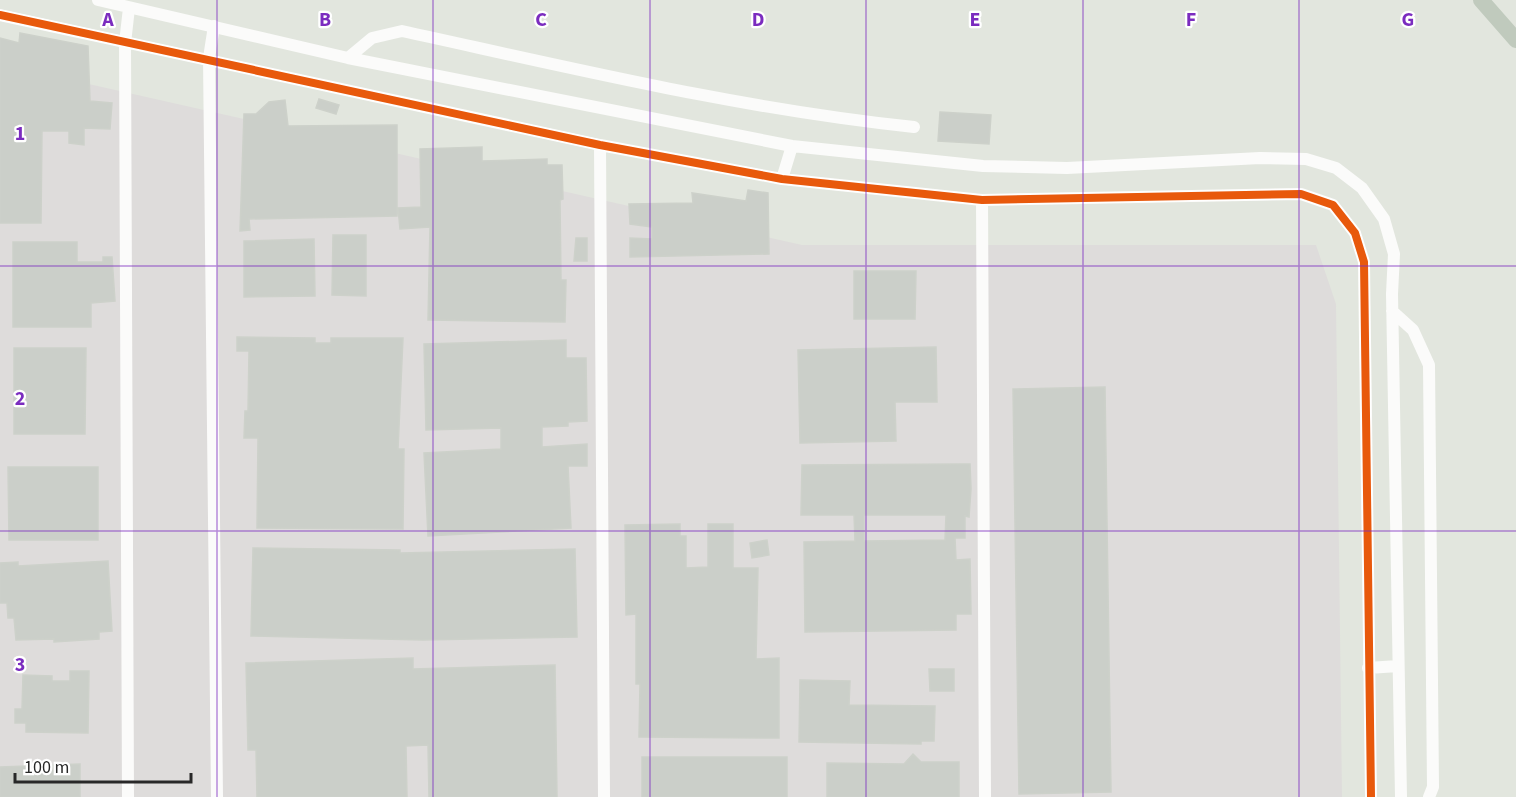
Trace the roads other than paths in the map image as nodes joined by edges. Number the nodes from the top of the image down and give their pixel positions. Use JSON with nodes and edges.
{"nodes":[{"id":1,"x":98,"y":0,"type":"edge"},
{"id":2,"x":1481,"y":0,"type":"edge"},
{"id":3,"x":129,"y":8,"type":"junction"},
{"id":4,"x":0,"y":15,"type":"edge"},
{"id":5,"x":214,"y":26,"type":"junction"},
{"id":6,"x":1516,"y":40,"type":"edge"},
{"id":7,"x":125,"y":44,"type":"junction"},
{"id":8,"x":209,"y":58,"type":"junction"},
{"id":9,"x":348,"y":58,"type":"junction"},
{"id":10,"x":914,"y":127,"type":"dead end"},
{"id":11,"x":600,"y":145,"type":"junction"},
{"id":12,"x":792,"y":146,"type":"junction"},
{"id":13,"x":782,"y":179,"type":"junction"},
{"id":14,"x":982,"y":200,"type":"junction"},
{"id":15,"x":1392,"y":311,"type":"junction"},
{"id":16,"x":1398,"y":666,"type":"junction"},
{"id":17,"x":1368,"y":668,"type":"junction"},
{"id":18,"x":128,"y":797,"type":"edge"},
{"id":19,"x":217,"y":797,"type":"edge"},
{"id":20,"x":604,"y":797,"type":"edge"},
{"id":21,"x":985,"y":797,"type":"edge"},
{"id":22,"x":1371,"y":797,"type":"edge"},
{"id":23,"x":1401,"y":797,"type":"edge"},
{"id":24,"x":1430,"y":797,"type":"edge"}],
"edges":[{"from":1,"to":3,"type":"street"},
{"from":2,"to":6,"type":"main road"},
{"from":3,"to":5,"type":"street"},
{"from":3,"to":7,"type":"street"},
{"from":4,"to":7,"type":"street"},
{"from":5,"to":8,"type":"street"},
{"from":5,"to":9,"type":"street"},
{"from":7,"to":8,"type":"street"},
{"from":7,"to":18,"type":"street"},
{"from":8,"to":11,"type":"street"},
{"from":8,"to":19,"type":"street"},
{"from":9,"to":10,"type":"street"},
{"from":9,"to":12,"type":"street"},
{"from":11,"to":13,"type":"street"},
{"from":11,"to":20,"type":"street"},
{"from":12,"to":13,"type":"street"},
{"from":12,"to":15,"type":"street"},
{"from":13,"to":14,"type":"street"},
{"from":14,"to":17,"type":"street"},
{"from":14,"to":21,"type":"street"},
{"from":15,"to":16,"type":"street"},
{"from":15,"to":24,"type":"street"},
{"from":16,"to":17,"type":"street"},
{"from":16,"to":23,"type":"street"},
{"from":17,"to":22,"type":"street"}]}
